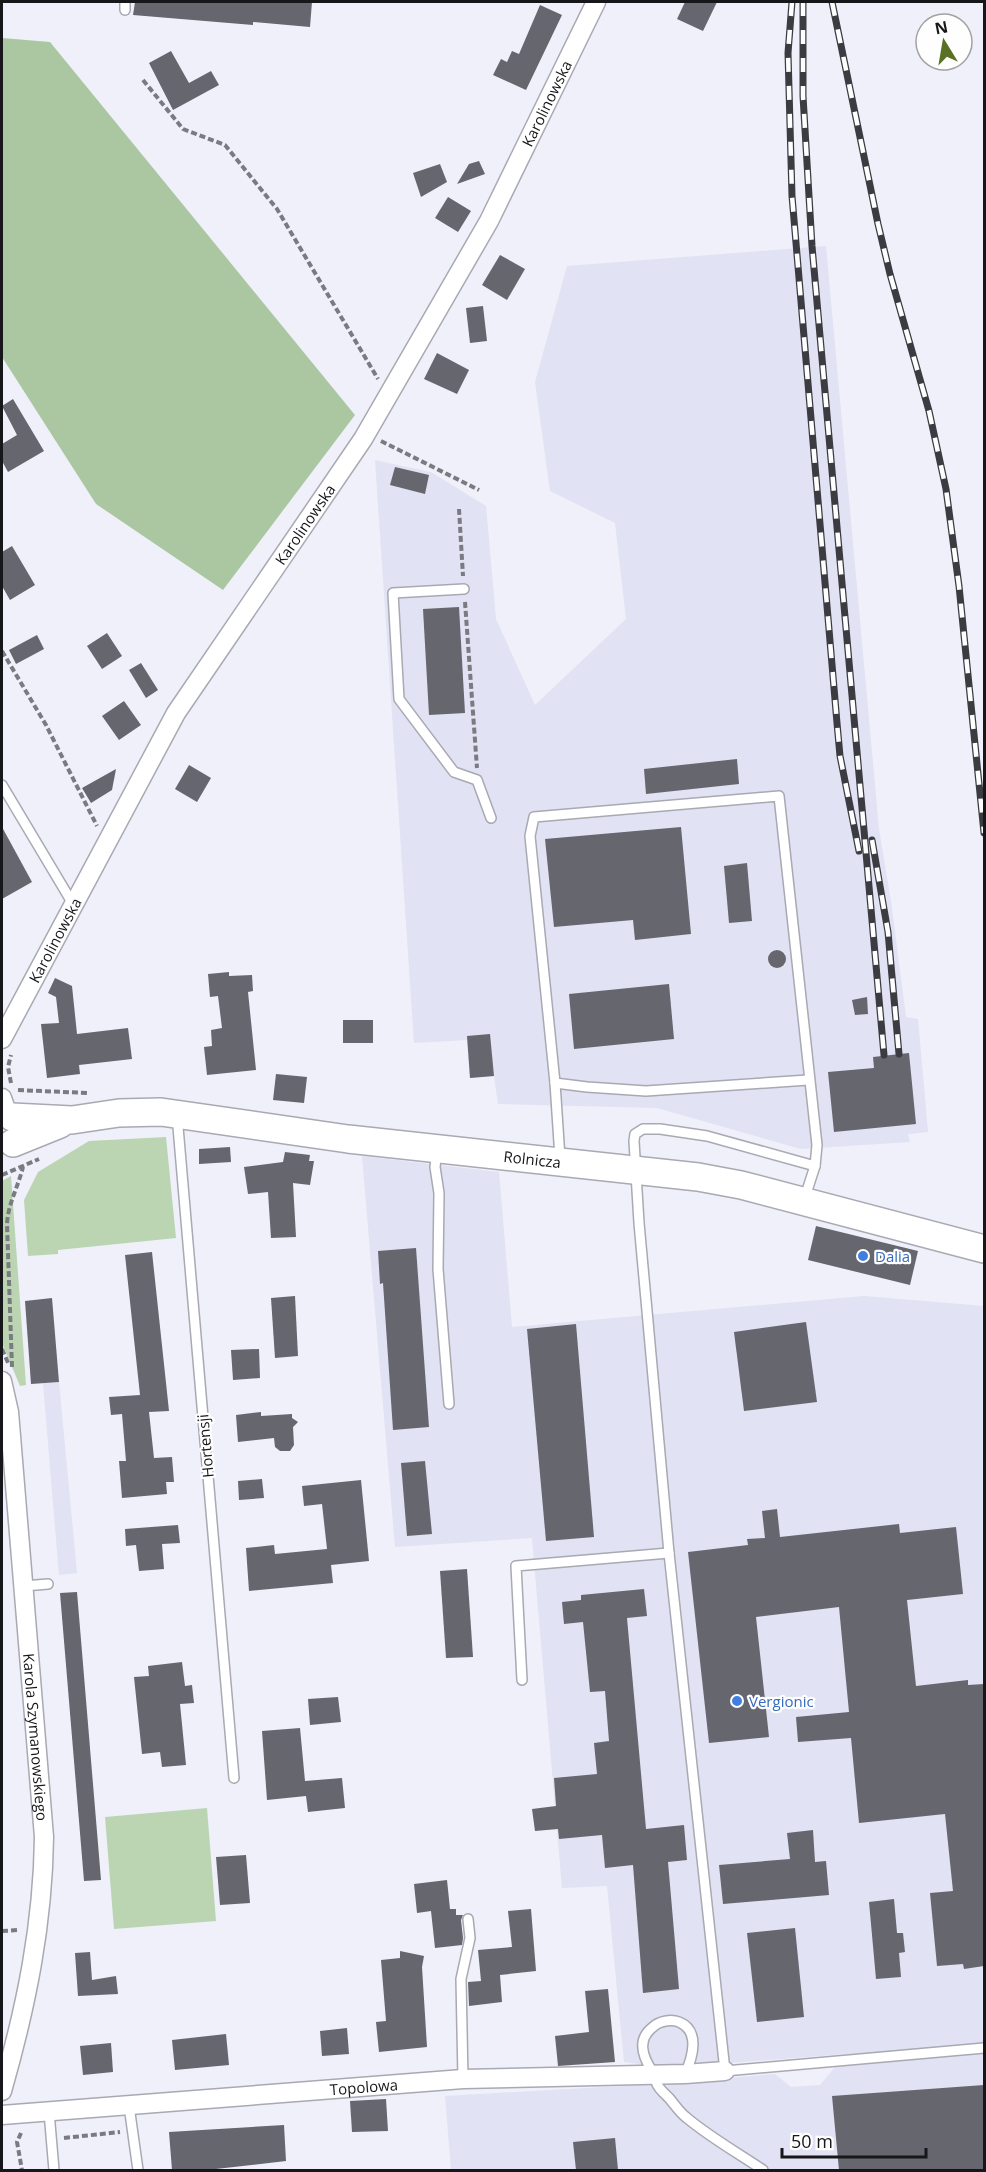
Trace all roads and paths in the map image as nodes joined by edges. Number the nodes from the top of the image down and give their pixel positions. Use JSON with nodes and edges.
{"nodes":[{"id":1,"x":596,"y":2,"type":"edge"},
{"id":2,"x":143,"y":80,"type":"dead end"},
{"id":3,"x":387,"y":396,"type":"junction"},
{"id":4,"x":363,"y":439,"type":"junction"},
{"id":5,"x":479,"y":490,"type":"dead end"},
{"id":6,"x":459,"y":509,"type":"dead end"},
{"id":7,"x":464,"y":590,"type":"junction"},
{"id":8,"x":2,"y":651,"type":"edge"},
{"id":9,"x":477,"y":780,"type":"junction"},
{"id":10,"x":2,"y":785,"type":"edge"},
{"id":11,"x":491,"y":818,"type":"dead end"},
{"id":12,"x":106,"y":842,"type":"junction"},
{"id":13,"x":73,"y":904,"type":"junction"},
{"id":14,"x":3,"y":1036,"type":"edge"},
{"id":15,"x":808,"y":1080,"type":"junction"},
{"id":16,"x":555,"y":1083,"type":"junction"},
{"id":17,"x":69,"y":1091,"type":"dead end"},
{"id":18,"x":180,"y":1114,"type":"junction"},
{"id":19,"x":8,"y":1128,"type":"edge"},
{"id":20,"x":437,"y":1149,"type":"junction"},
{"id":21,"x":560,"y":1162,"type":"junction"},
{"id":22,"x":815,"y":1166,"type":"junction"},
{"id":23,"x":635,"y":1170,"type":"junction"},
{"id":24,"x":804,"y":1202,"type":"junction"},
{"id":25,"x":984,"y":1249,"type":"edge"},
{"id":26,"x":7,"y":1377,"type":"edge"},
{"id":27,"x":449,"y":1404,"type":"dead end"},
{"id":28,"x":669,"y":1553,"type":"junction"},
{"id":29,"x":48,"y":1584,"type":"dead end"},
{"id":30,"x":24,"y":1586,"type":"junction"},
{"id":31,"x":522,"y":1680,"type":"dead end"},
{"id":32,"x":234,"y":1778,"type":"dead end"},
{"id":33,"x":468,"y":1919,"type":"dead end"},
{"id":34,"x":26,"y":1929,"type":"dead end"},
{"id":35,"x":2,"y":1931,"type":"edge"},
{"id":36,"x":984,"y":2048,"type":"edge"},
{"id":37,"x":725,"y":2071,"type":"junction"},
{"id":38,"x":685,"y":2074,"type":"junction"},
{"id":39,"x":655,"y":2075,"type":"junction"},
{"id":40,"x":462,"y":2079,"type":"junction"},
{"id":41,"x":2,"y":2091,"type":"edge"},
{"id":42,"x":129,"y":2106,"type":"junction"},
{"id":43,"x":49,"y":2112,"type":"junction"},
{"id":44,"x":2,"y":2115,"type":"edge"},
{"id":45,"x":132,"y":2130,"type":"junction"},
{"id":46,"x":51,"y":2139,"type":"junction"},
{"id":47,"x":22,"y":2170,"type":"edge"},
{"id":48,"x":54,"y":2170,"type":"edge"},
{"id":49,"x":138,"y":2170,"type":"edge"},
{"id":50,"x":763,"y":2170,"type":"edge"}],
"edges":[{"from":1,"to":3,"type":"street","name":"Karolinowska"},
{"from":2,"to":3,"type":"path"},
{"from":3,"to":4,"type":"street","name":"Karolinowska"},
{"from":4,"to":5,"type":"path"},
{"from":4,"to":12,"type":"street","name":"Karolinowska"},
{"from":6,"to":7,"type":"path"},
{"from":7,"to":9,"type":"path"},
{"from":7,"to":9,"type":"lane"},
{"from":8,"to":12,"type":"path"},
{"from":9,"to":11,"type":"lane"},
{"from":10,"to":13,"type":"lane"},
{"from":12,"to":13,"type":"street","name":"Karolinowska"},
{"from":13,"to":14,"type":"street","name":"Karolinowska"},
{"from":14,"to":17,"type":"path"},
{"from":15,"to":16,"type":"lane"},
{"from":15,"to":16,"type":"lane"},
{"from":15,"to":22,"type":"lane"},
{"from":16,"to":21,"type":"lane"},
{"from":18,"to":19,"type":"street","name":"Rolnicza"},
{"from":18,"to":20,"type":"street","name":"Rolnicza"},
{"from":18,"to":32,"type":"lane","name":"Hortensji"},
{"from":19,"to":26,"type":"path"},
{"from":20,"to":21,"type":"street","name":"Rolnicza"},
{"from":20,"to":27,"type":"lane"},
{"from":21,"to":23,"type":"street","name":"Rolnicza"},
{"from":22,"to":23,"type":"lane"},
{"from":22,"to":24,"type":"lane"},
{"from":23,"to":24,"type":"street","name":"Rolnicza"},
{"from":23,"to":28,"type":"lane"},
{"from":24,"to":25,"type":"street","name":"Rolnicza"},
{"from":26,"to":30,"type":"street","name":"Karola Szymanowskiego"},
{"from":28,"to":31,"type":"lane"},
{"from":28,"to":37,"type":"lane"},
{"from":29,"to":30,"type":"lane"},
{"from":30,"to":41,"type":"street","name":"Karola Szymanowskiego"},
{"from":33,"to":40,"type":"lane"},
{"from":34,"to":35,"type":"path"},
{"from":36,"to":37,"type":"lane"},
{"from":37,"to":38,"type":"street","name":"Topolowa"},
{"from":38,"to":39,"type":"street","name":"Topolowa"},
{"from":38,"to":39,"type":"lane"},
{"from":39,"to":40,"type":"street","name":"Topolowa"},
{"from":39,"to":50,"type":"lane"},
{"from":40,"to":42,"type":"street","name":"Topolowa"},
{"from":42,"to":43,"type":"street","name":"Topolowa"},
{"from":42,"to":45,"type":"lane"},
{"from":43,"to":44,"type":"street","name":"Topolowa"},
{"from":43,"to":46,"type":"lane"},
{"from":45,"to":46,"type":"path"},
{"from":45,"to":49,"type":"lane"},
{"from":46,"to":47,"type":"path"},
{"from":46,"to":48,"type":"lane"}]}
